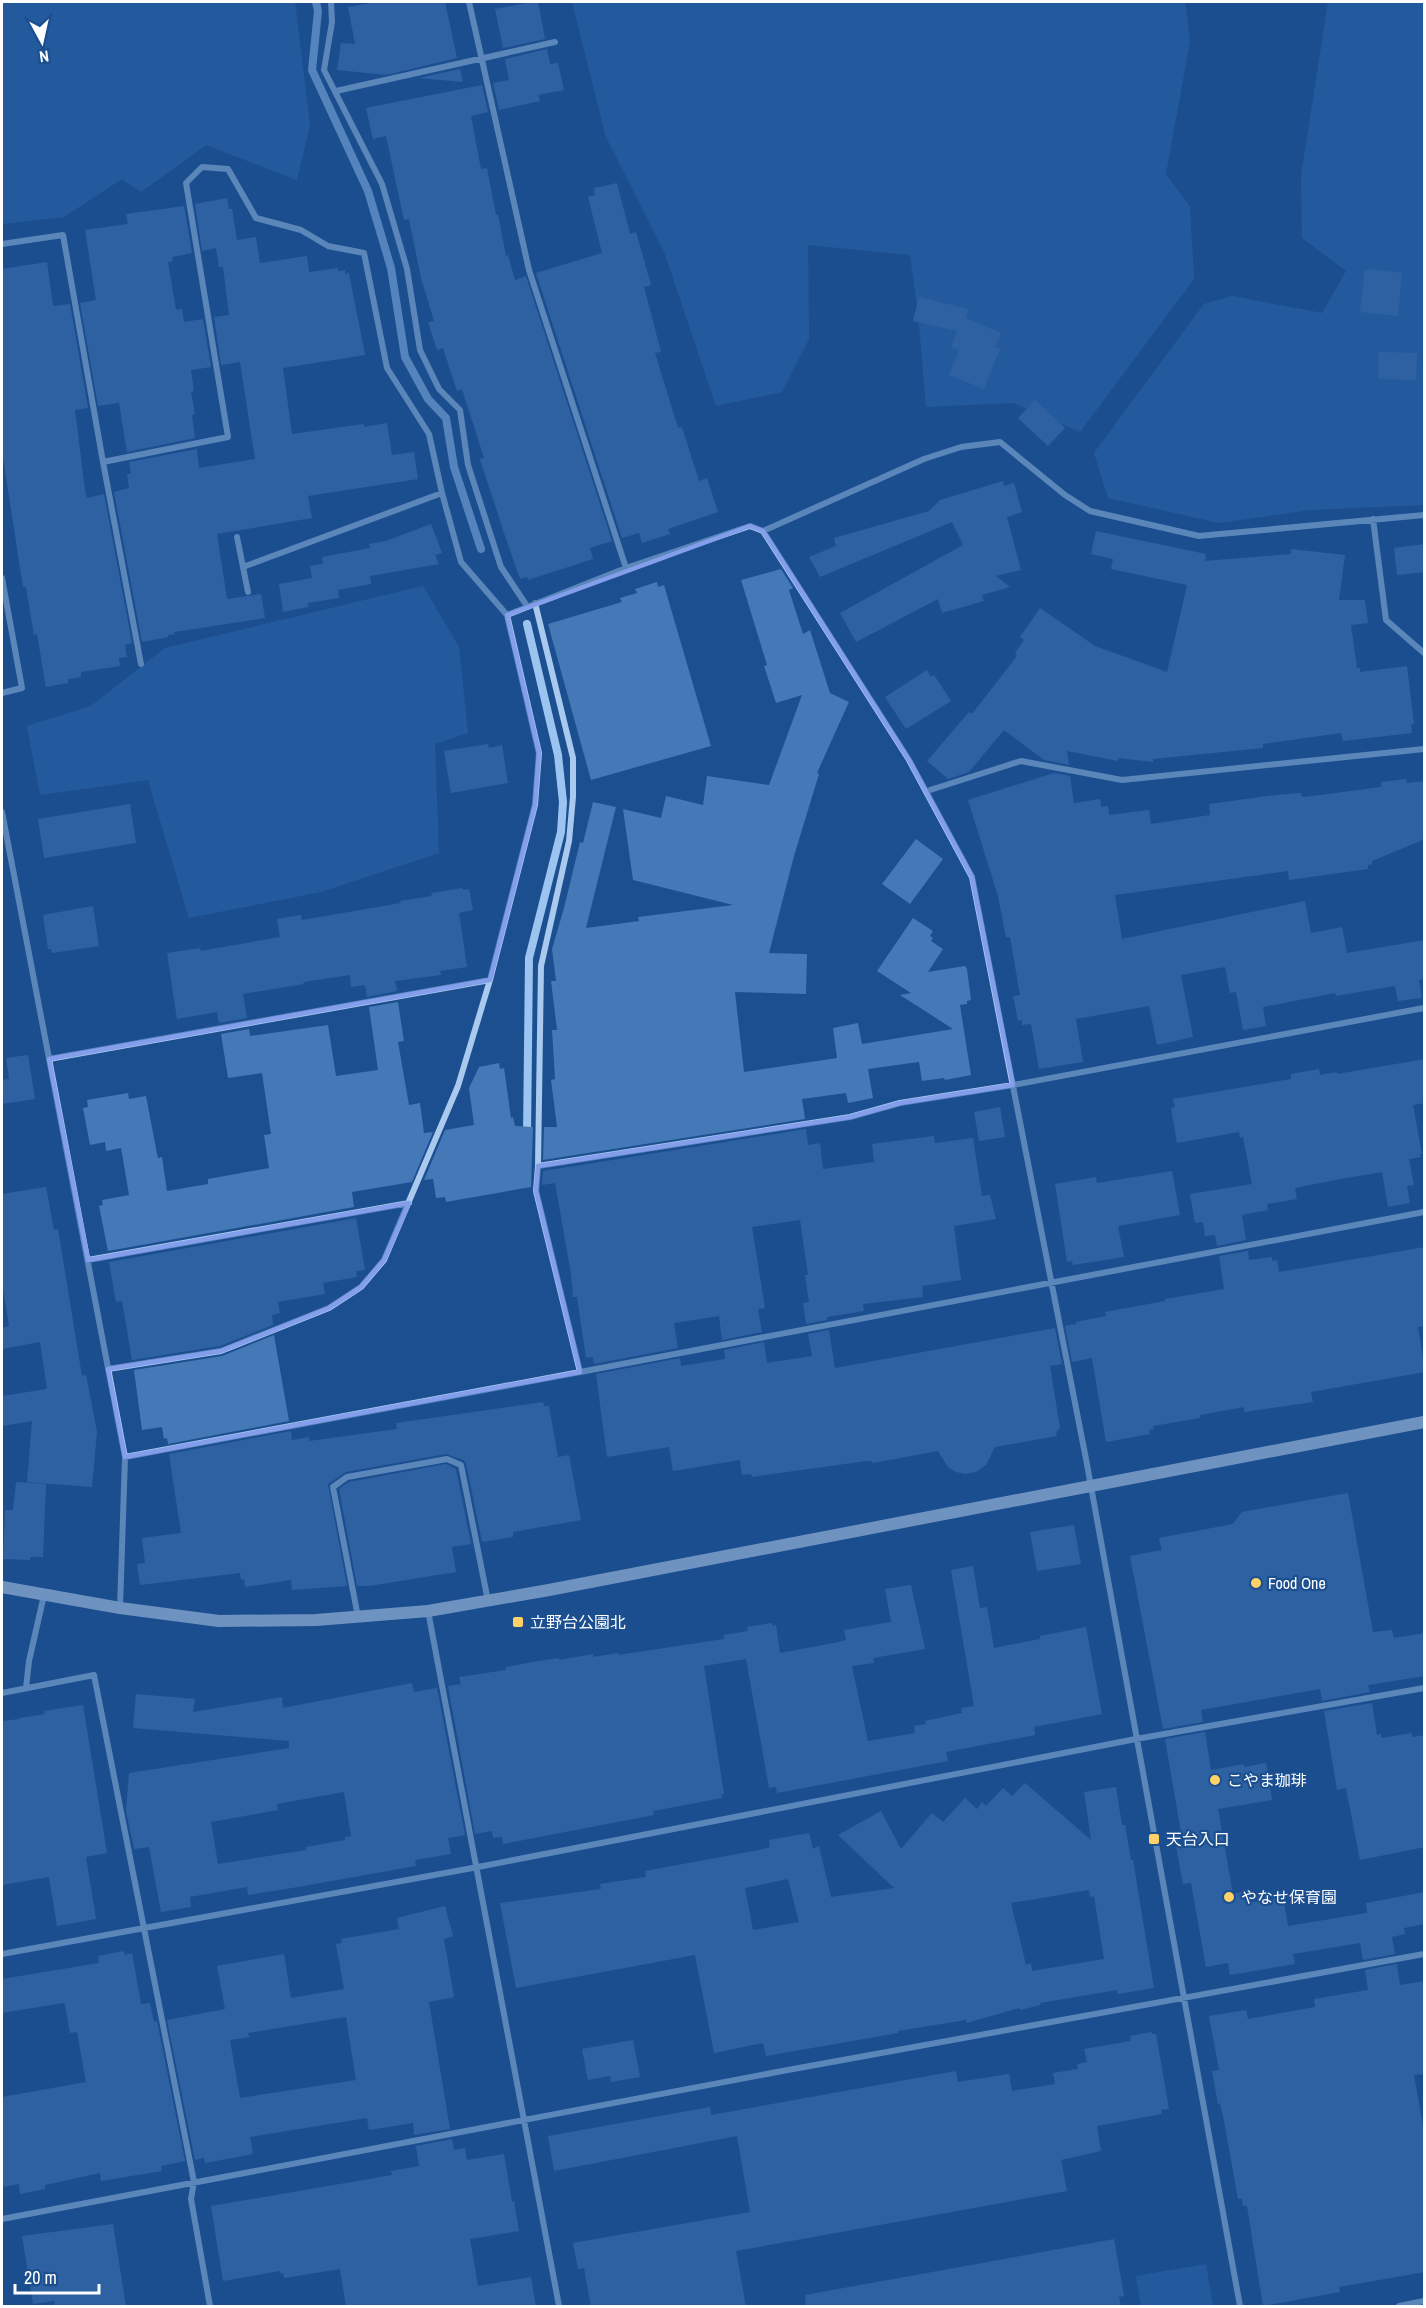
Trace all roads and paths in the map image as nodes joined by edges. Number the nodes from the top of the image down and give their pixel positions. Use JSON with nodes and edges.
{"nodes":[{"id":1,"x":331,"y":2,"type":"edge"},
{"id":2,"x":469,"y":2,"type":"edge"},
{"id":3,"x":555,"y":42,"type":"dead end"},
{"id":4,"x":481,"y":59,"type":"junction"},
{"id":5,"x":336,"y":91,"type":"junction"},
{"id":6,"x":2,"y":244,"type":"edge"},
{"id":7,"x":103,"y":462,"type":"junction"},
{"id":8,"x":442,"y":493,"type":"junction"},
{"id":9,"x":1425,"y":514,"type":"edge"},
{"id":10,"x":1373,"y":519,"type":"junction"},
{"id":11,"x":763,"y":531,"type":"junction"},
{"id":12,"x":237,"y":537,"type":"dead end"},
{"id":13,"x":243,"y":567,"type":"junction"},
{"id":14,"x":626,"y":568,"type":"junction"},
{"id":15,"x":2,"y":578,"type":"edge"},
{"id":16,"x":248,"y":592,"type":"dead end"},
{"id":17,"x":535,"y":603,"type":"junction"},
{"id":18,"x":526,"y":606,"type":"junction"},
{"id":19,"x":507,"y":615,"type":"junction"},
{"id":20,"x":1425,"y":653,"type":"edge"},
{"id":21,"x":141,"y":664,"type":"dead end"},
{"id":22,"x":2,"y":693,"type":"edge"},
{"id":23,"x":1425,"y":749,"type":"edge"},
{"id":24,"x":927,"y":791,"type":"junction"},
{"id":25,"x":2,"y":812,"type":"edge"},
{"id":26,"x":490,"y":980,"type":"junction"},
{"id":27,"x":1425,"y":1008,"type":"edge"},
{"id":28,"x":49,"y":1059,"type":"junction"},
{"id":29,"x":1013,"y":1085,"type":"junction"},
{"id":30,"x":538,"y":1166,"type":"junction"},
{"id":31,"x":409,"y":1203,"type":"junction"},
{"id":32,"x":1425,"y":1212,"type":"edge"},
{"id":33,"x":88,"y":1260,"type":"junction"},
{"id":34,"x":1052,"y":1283,"type":"junction"},
{"id":35,"x":108,"y":1369,"type":"junction"},
{"id":36,"x":580,"y":1372,"type":"junction"},
{"id":37,"x":1425,"y":1422,"type":"edge"},
{"id":38,"x":125,"y":1457,"type":"junction"},
{"id":39,"x":1090,"y":1485,"type":"junction"},
{"id":40,"x":2,"y":1587,"type":"edge"},
{"id":41,"x":44,"y":1594,"type":"junction"},
{"id":42,"x":488,"y":1601,"type":"junction"},
{"id":43,"x":120,"y":1608,"type":"junction"},
{"id":44,"x":428,"y":1611,"type":"junction"},
{"id":45,"x":358,"y":1617,"type":"junction"},
{"id":46,"x":26,"y":1688,"type":"junction"},
{"id":47,"x":1425,"y":1688,"type":"edge"},
{"id":48,"x":2,"y":1693,"type":"edge"},
{"id":49,"x":1136,"y":1739,"type":"junction"},
{"id":50,"x":478,"y":1867,"type":"junction"},
{"id":51,"x":144,"y":1929,"type":"junction"},
{"id":52,"x":2,"y":1954,"type":"edge"},
{"id":53,"x":1425,"y":1954,"type":"edge"},
{"id":54,"x":1182,"y":1998,"type":"junction"},
{"id":55,"x":524,"y":2120,"type":"junction"},
{"id":56,"x":194,"y":2182,"type":"junction"},
{"id":57,"x":2,"y":2219,"type":"edge"},
{"id":58,"x":1425,"y":2301,"type":"edge"},
{"id":59,"x":210,"y":2307,"type":"edge"},
{"id":60,"x":559,"y":2307,"type":"edge"},
{"id":61,"x":1240,"y":2307,"type":"edge"},
{"id":62,"x":1399,"y":2307,"type":"edge"}],
"edges":[{"from":1,"to":5,"type":"street"},
{"from":2,"to":4,"type":"street"},
{"from":3,"to":4,"type":"street"},
{"from":4,"to":5,"type":"street"},
{"from":4,"to":14,"type":"street"},
{"from":5,"to":18,"type":"street"},
{"from":6,"to":7,"type":"street"},
{"from":7,"to":8,"type":"street"},
{"from":7,"to":21,"type":"street"},
{"from":8,"to":13,"type":"street"},
{"from":8,"to":19,"type":"street"},
{"from":9,"to":10,"type":"street"},
{"from":10,"to":11,"type":"street"},
{"from":10,"to":20,"type":"street"},
{"from":11,"to":14,"type":"street"},
{"from":11,"to":24,"type":"street"},
{"from":12,"to":13,"type":"street"},
{"from":13,"to":16,"type":"street"},
{"from":14,"to":17,"type":"street"},
{"from":15,"to":22,"type":"street"},
{"from":17,"to":18,"type":"street"},
{"from":17,"to":30,"type":"street"},
{"from":18,"to":19,"type":"street"},
{"from":19,"to":26,"type":"street"},
{"from":23,"to":24,"type":"street"},
{"from":24,"to":29,"type":"street"},
{"from":25,"to":28,"type":"street"},
{"from":26,"to":28,"type":"street"},
{"from":26,"to":31,"type":"street"},
{"from":27,"to":29,"type":"street"},
{"from":28,"to":33,"type":"street"},
{"from":29,"to":30,"type":"street"},
{"from":29,"to":34,"type":"street"},
{"from":30,"to":36,"type":"street"},
{"from":31,"to":33,"type":"street"},
{"from":31,"to":35,"type":"street"},
{"from":32,"to":34,"type":"street"},
{"from":33,"to":35,"type":"street"},
{"from":34,"to":36,"type":"street"},
{"from":34,"to":39,"type":"street"},
{"from":35,"to":38,"type":"street"},
{"from":36,"to":38,"type":"street"},
{"from":37,"to":39,"type":"street"},
{"from":38,"to":43,"type":"street"},
{"from":39,"to":42,"type":"street"},
{"from":39,"to":49,"type":"street"},
{"from":40,"to":41,"type":"street"},
{"from":41,"to":43,"type":"street"},
{"from":41,"to":46,"type":"street"},
{"from":42,"to":44,"type":"street"},
{"from":42,"to":45,"type":"street"},
{"from":43,"to":45,"type":"street"},
{"from":44,"to":45,"type":"street"},
{"from":44,"to":50,"type":"street"},
{"from":46,"to":48,"type":"street"},
{"from":46,"to":51,"type":"street"},
{"from":47,"to":49,"type":"street"},
{"from":49,"to":50,"type":"street"},
{"from":49,"to":54,"type":"street"},
{"from":50,"to":51,"type":"street"},
{"from":50,"to":55,"type":"street"},
{"from":51,"to":52,"type":"street"},
{"from":51,"to":56,"type":"street"},
{"from":53,"to":54,"type":"street"},
{"from":54,"to":55,"type":"street"},
{"from":54,"to":61,"type":"street"},
{"from":55,"to":56,"type":"street"},
{"from":55,"to":60,"type":"street"},
{"from":56,"to":57,"type":"street"},
{"from":56,"to":59,"type":"street"},
{"from":58,"to":62,"type":"street"}]}
